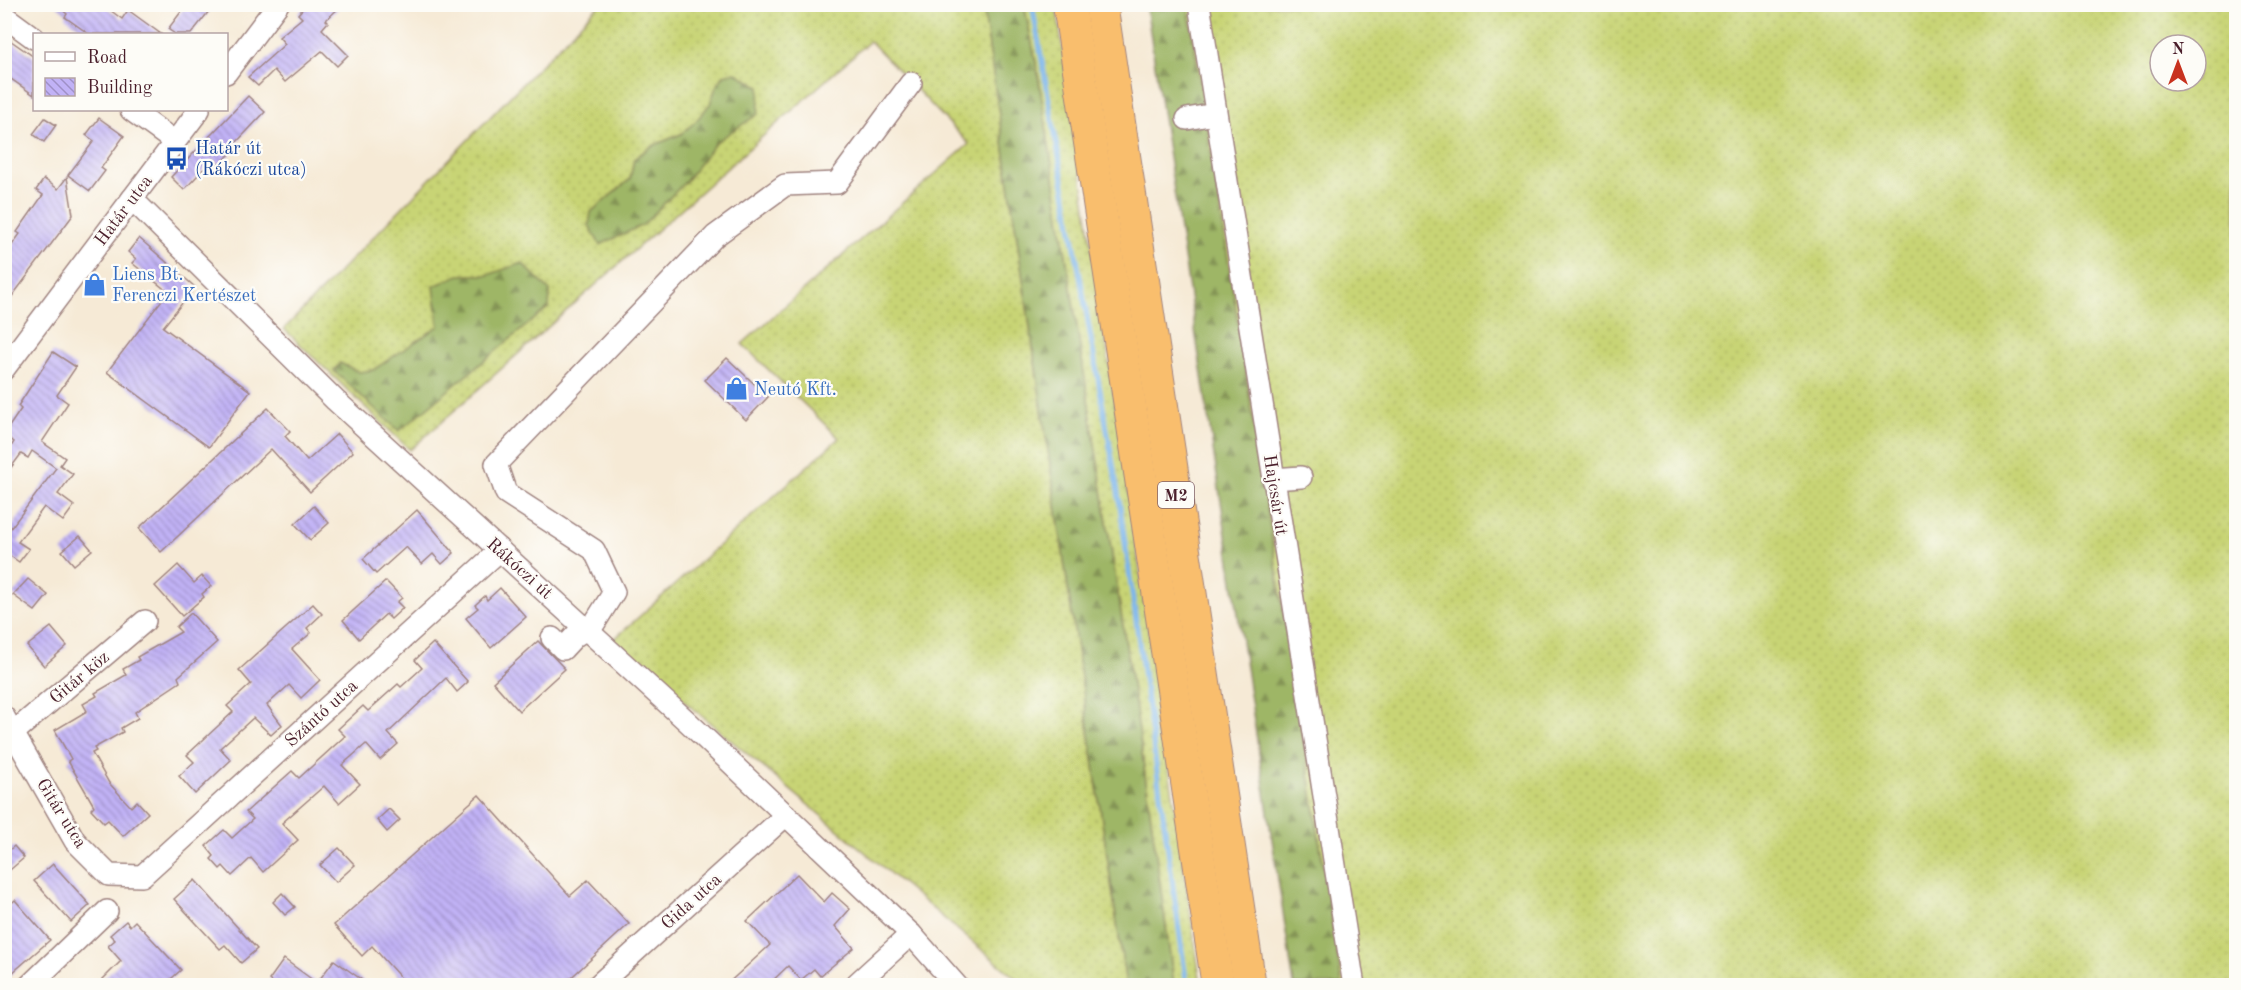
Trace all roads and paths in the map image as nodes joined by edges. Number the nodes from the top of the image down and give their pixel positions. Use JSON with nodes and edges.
{"nodes":[{"id":1,"x":278,"y":4,"type":"edge"},
{"id":2,"x":1069,"y":4,"type":"edge"},
{"id":3,"x":1101,"y":4,"type":"edge"},
{"id":4,"x":1199,"y":4,"type":"edge"},
{"id":5,"x":4,"y":16,"type":"edge"},
{"id":6,"x":33,"y":37,"type":"edge"},
{"id":7,"x":228,"y":70,"type":"edge"},
{"id":8,"x":911,"y":83,"type":"dead end"},
{"id":9,"x":132,"y":111,"type":"edge"},
{"id":10,"x":198,"y":111,"type":"edge"},
{"id":11,"x":1215,"y":114,"type":"junction"},
{"id":12,"x":1187,"y":119,"type":"dead end"},
{"id":13,"x":175,"y":142,"type":"junction"},
{"id":14,"x":132,"y":199,"type":"junction"},
{"id":15,"x":4,"y":369,"type":"edge"},
{"id":16,"x":1301,"y":477,"type":"dead end"},
{"id":17,"x":1273,"y":479,"type":"junction"},
{"id":18,"x":500,"y":550,"type":"junction"},
{"id":19,"x":145,"y":621,"type":"dead end"},
{"id":20,"x":588,"y":630,"type":"junction"},
{"id":21,"x":552,"y":638,"type":"dead end"},
{"id":22,"x":9,"y":725,"type":"edge"},
{"id":23,"x":786,"y":816,"type":"junction"},
{"id":24,"x":142,"y":876,"type":"joint"},
{"id":25,"x":107,"y":911,"type":"dead end"},
{"id":26,"x":911,"y":934,"type":"junction"},
{"id":27,"x":29,"y":986,"type":"edge"},
{"id":28,"x":597,"y":986,"type":"edge"},
{"id":29,"x":854,"y":986,"type":"edge"},
{"id":30,"x":957,"y":986,"type":"edge"},
{"id":31,"x":1218,"y":986,"type":"edge"},
{"id":32,"x":1250,"y":986,"type":"edge"},
{"id":33,"x":1354,"y":986,"type":"edge"}],
"edges":[{"from":1,"to":7,"type":"street"},
{"from":2,"to":31,"type":"highway","number":"M2"},
{"from":3,"to":32,"type":"highway","number":"M2"},
{"from":4,"to":11,"type":"street","name":"Hajcsár út"},
{"from":5,"to":6,"type":"street"},
{"from":8,"to":20,"type":"street"},
{"from":9,"to":13,"type":"street"},
{"from":10,"to":13,"type":"street","name":"Határ utca"},
{"from":11,"to":12,"type":"street"},
{"from":11,"to":17,"type":"street","name":"Hajcsár út"},
{"from":13,"to":14,"type":"street","name":"Határ utca"},
{"from":14,"to":15,"type":"street","name":"Határ utca"},
{"from":14,"to":18,"type":"street","name":"Rákóczi út"},
{"from":16,"to":17,"type":"street"},
{"from":17,"to":33,"type":"street","name":"Hajcsár út"},
{"from":18,"to":20,"type":"street","name":"Rákóczi út"},
{"from":18,"to":24,"type":"street","name":"Szántó utca"},
{"from":19,"to":22,"type":"street","name":"Gitár köz"},
{"from":20,"to":21,"type":"street"},
{"from":20,"to":23,"type":"street","name":"Rákóczi út"},
{"from":22,"to":24,"type":"street","name":"Gitár utca"},
{"from":23,"to":26,"type":"street","name":"Rákóczi út"},
{"from":23,"to":28,"type":"street","name":"Gida utca"},
{"from":25,"to":27,"type":"street"},
{"from":26,"to":29,"type":"street"},
{"from":26,"to":30,"type":"street","name":"Rákóczi út"}]}
